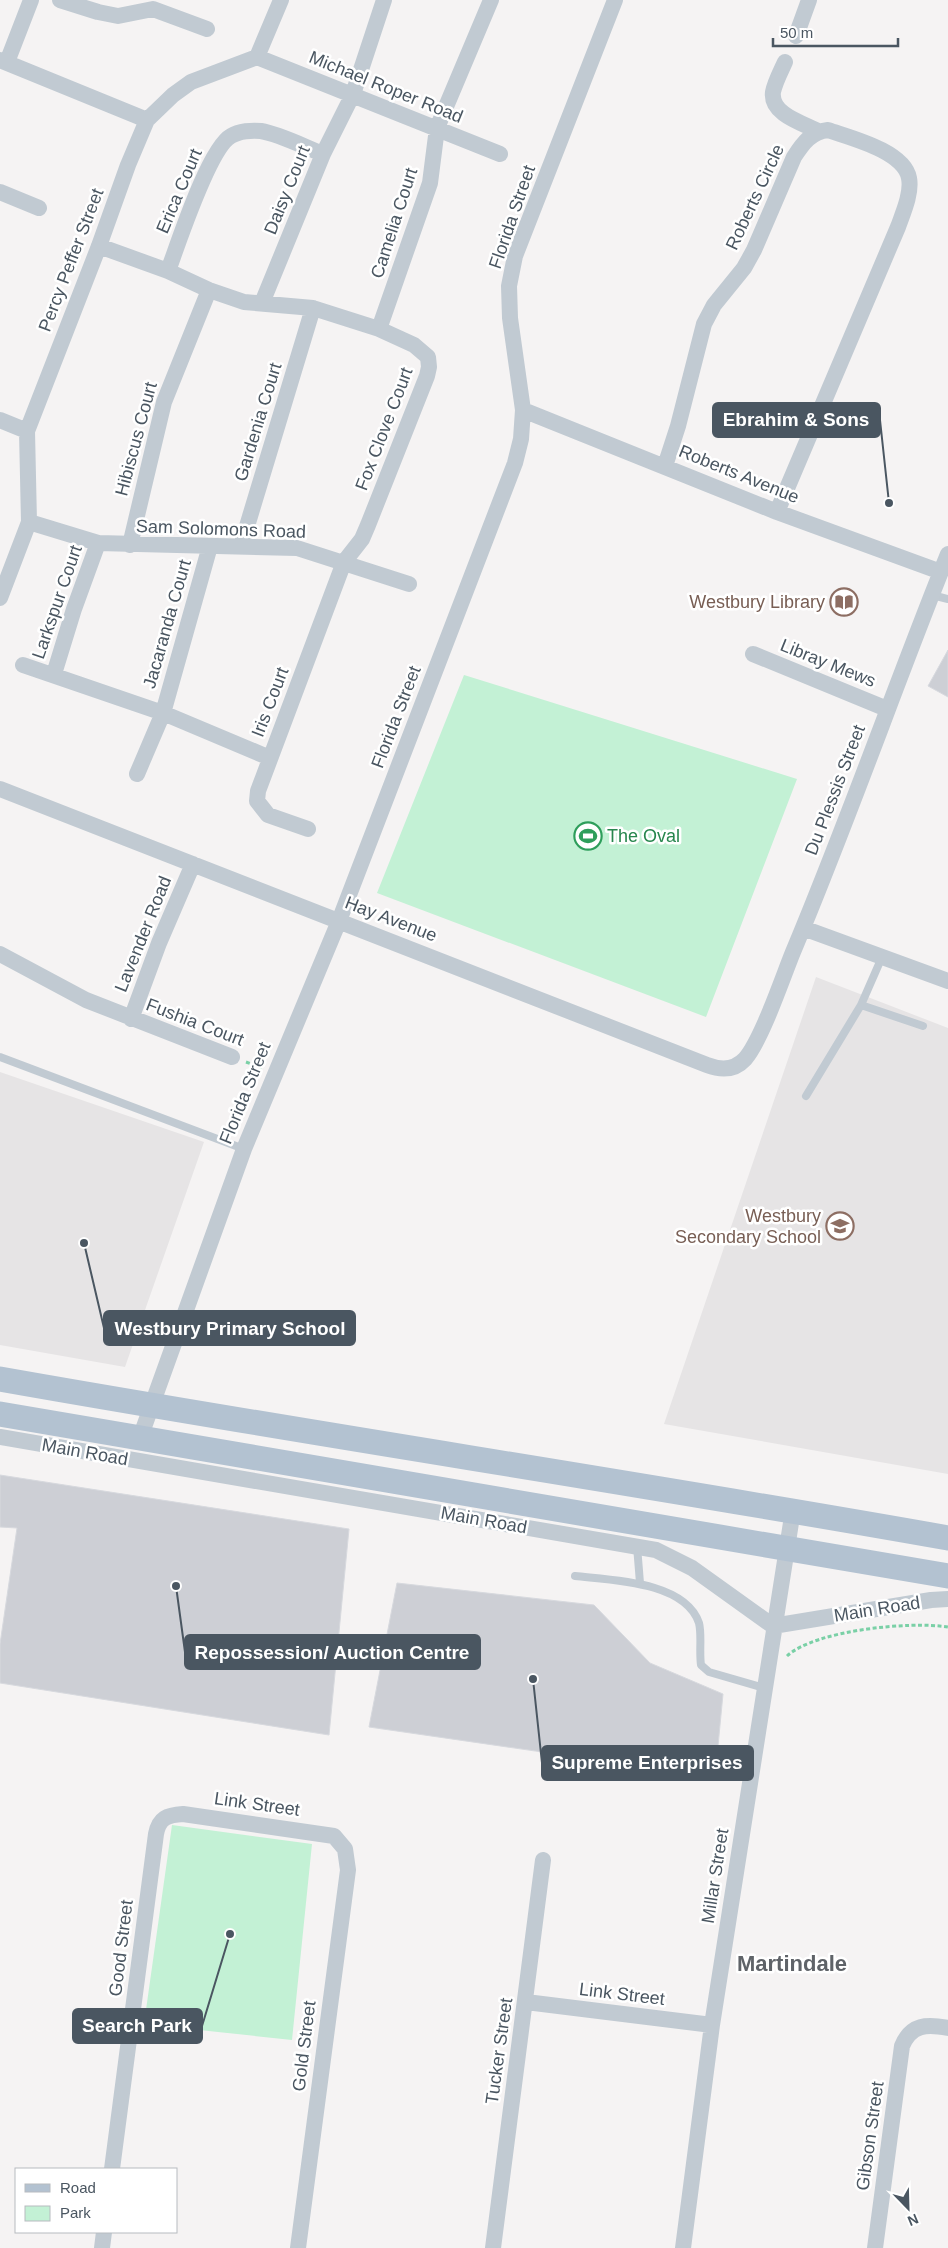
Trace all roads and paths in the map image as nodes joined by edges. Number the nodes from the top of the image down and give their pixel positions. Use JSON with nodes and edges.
{"nodes":[{"id":1,"x":31,"y":0,"type":"edge"},
{"id":2,"x":60,"y":0,"type":"edge"},
{"id":3,"x":281,"y":0,"type":"edge"},
{"id":4,"x":384,"y":0,"type":"edge"},
{"id":5,"x":491,"y":0,"type":"edge"},
{"id":6,"x":615,"y":0,"type":"edge"},
{"id":7,"x":808,"y":0,"type":"edge"},
{"id":8,"x":155,"y":5,"type":"edge"},
{"id":9,"x":207,"y":29,"type":"dead end"},
{"id":10,"x":796,"y":36,"type":"dead end"},
{"id":11,"x":257,"y":57,"type":"junction"},
{"id":12,"x":4,"y":61,"type":"edge"},
{"id":13,"x":785,"y":62,"type":"dead end"},
{"id":14,"x":353,"y":94,"type":"junction"},
{"id":15,"x":148,"y":120,"type":"junction"},
{"id":16,"x":436,"y":128,"type":"junction"},
{"id":17,"x":818,"y":131,"type":"junction"},
{"id":18,"x":322,"y":154,"type":"junction"},
{"id":19,"x":500,"y":154,"type":"dead end"},
{"id":20,"x":0,"y":192,"type":"edge"},
{"id":21,"x":39,"y":208,"type":"dead end"},
{"id":22,"x":100,"y":246,"type":"junction"},
{"id":23,"x":168,"y":271,"type":"junction"},
{"id":24,"x":209,"y":290,"type":"junction"},
{"id":25,"x":262,"y":303,"type":"junction"},
{"id":26,"x":313,"y":308,"type":"junction"},
{"id":27,"x":379,"y":329,"type":"junction"},
{"id":28,"x":524,"y":410,"type":"junction"},
{"id":29,"x":0,"y":420,"type":"edge"},
{"id":30,"x":27,"y":430,"type":"junction"},
{"id":31,"x":665,"y":466,"type":"junction"},
{"id":32,"x":777,"y":512,"type":"junction"},
{"id":33,"x":29,"y":522,"type":"junction"},
{"id":34,"x":98,"y":543,"type":"junction"},
{"id":35,"x":130,"y":545,"type":"junction"},
{"id":36,"x":210,"y":546,"type":"junction"},
{"id":37,"x":241,"y":546,"type":"junction"},
{"id":38,"x":948,"y":554,"type":"edge"},
{"id":39,"x":344,"y":562,"type":"junction"},
{"id":40,"x":941,"y":572,"type":"junction"},
{"id":41,"x":409,"y":584,"type":"dead end"},
{"id":42,"x":932,"y":595,"type":"junction"},
{"id":43,"x":0,"y":598,"type":"edge"},
{"id":44,"x":948,"y":600,"type":"edge"},
{"id":45,"x":753,"y":654,"type":"dead end"},
{"id":46,"x":23,"y":665,"type":"dead end"},
{"id":47,"x":54,"y":674,"type":"junction"},
{"id":48,"x":888,"y":709,"type":"junction"},
{"id":49,"x":163,"y":714,"type":"junction"},
{"id":50,"x":270,"y":758,"type":"junction"},
{"id":51,"x":137,"y":774,"type":"dead end"},
{"id":52,"x":0,"y":789,"type":"edge"},
{"id":53,"x":308,"y":829,"type":"dead end"},
{"id":54,"x":193,"y":864,"type":"junction"},
{"id":55,"x":339,"y":921,"type":"junction"},
{"id":56,"x":803,"y":928,"type":"junction"},
{"id":57,"x":0,"y":954,"type":"edge"},
{"id":58,"x":882,"y":957,"type":"junction"},
{"id":59,"x":947,"y":979,"type":"edge"},
{"id":60,"x":861,"y":1005,"type":"junction"},
{"id":61,"x":131,"y":1019,"type":"junction"},
{"id":62,"x":923,"y":1026,"type":"dead end"},
{"id":63,"x":756,"y":1040,"type":"joint"},
{"id":64,"x":0,"y":1057,"type":"edge"},
{"id":65,"x":232,"y":1057,"type":"joint"},
{"id":66,"x":274,"y":1073,"type":"junction"},
{"id":67,"x":806,"y":1096,"type":"dead end"},
{"id":68,"x":244,"y":1149,"type":"junction"},
{"id":69,"x":0,"y":1379,"type":"edge"},
{"id":70,"x":150,"y":1406,"type":"junction"},
{"id":71,"x":0,"y":1414,"type":"edge"},
{"id":72,"x":0,"y":1438,"type":"edge"},
{"id":73,"x":140,"y":1438,"type":"junction"},
{"id":74,"x":793,"y":1510,"type":"junction"},
{"id":75,"x":948,"y":1538,"type":"edge"},
{"id":76,"x":637,"y":1546,"type":"junction"},
{"id":77,"x":787,"y":1547,"type":"junction"},
{"id":78,"x":575,"y":1576,"type":"dead end"},
{"id":79,"x":948,"y":1576,"type":"edge"},
{"id":80,"x":640,"y":1583,"type":"junction"},
{"id":81,"x":948,"y":1599,"type":"edge"},
{"id":82,"x":774,"y":1626,"type":"junction"},
{"id":83,"x":948,"y":1627,"type":"edge"},
{"id":84,"x":782,"y":1661,"type":"dead end"},
{"id":85,"x":764,"y":1688,"type":"junction"},
{"id":86,"x":160,"y":1821,"type":"joint"},
{"id":87,"x":345,"y":1849,"type":"joint"},
{"id":88,"x":543,"y":1860,"type":"dead end"},
{"id":89,"x":526,"y":2002,"type":"junction"},
{"id":90,"x":712,"y":2026,"type":"junction"},
{"id":91,"x":948,"y":2028,"type":"edge"},
{"id":92,"x":112,"y":2168,"type":"edge"},
{"id":93,"x":104,"y":2233,"type":"edge"},
{"id":94,"x":102,"y":2248,"type":"edge"},
{"id":95,"x":298,"y":2248,"type":"edge"},
{"id":96,"x":493,"y":2248,"type":"edge"},
{"id":97,"x":683,"y":2248,"type":"edge"},
{"id":98,"x":875,"y":2248,"type":"edge"}],
"edges":[{"from":1,"to":12,"type":"street"},
{"from":2,"to":8,"type":"street"},
{"from":3,"to":11,"type":"street"},
{"from":4,"to":14,"type":"street","name":"Daisy Court"},
{"from":5,"to":16,"type":"street"},
{"from":6,"to":28,"type":"street","name":"Florida Street"},
{"from":7,"to":10,"type":"street"},
{"from":8,"to":9,"type":"street"},
{"from":11,"to":14,"type":"street","name":"Michael Roper Road"},
{"from":11,"to":15,"type":"street","name":"Percy Peffer Street"},
{"from":12,"to":15,"type":"street"},
{"from":13,"to":17,"type":"street"},
{"from":14,"to":16,"type":"street","name":"Michael Roper Road"},
{"from":14,"to":18,"type":"street","name":"Daisy Court"},
{"from":15,"to":22,"type":"street","name":"Percy Peffer Street"},
{"from":16,"to":19,"type":"street","name":"Michael Roper Road"},
{"from":16,"to":27,"type":"street","name":"Camelia Court"},
{"from":17,"to":31,"type":"street","name":"Roberts Circle"},
{"from":17,"to":32,"type":"street"},
{"from":18,"to":23,"type":"street","name":"Erica Court"},
{"from":18,"to":25,"type":"street","name":"Daisy Court"},
{"from":20,"to":21,"type":"street"},
{"from":22,"to":23,"type":"street","name":"Fox Clove Court"},
{"from":22,"to":30,"type":"street","name":"Percy Peffer Street"},
{"from":23,"to":24,"type":"street","name":"Fox Clove Court"},
{"from":24,"to":25,"type":"street","name":"Fox Clove Court"},
{"from":24,"to":35,"type":"street","name":"Hibiscus Court"},
{"from":25,"to":26,"type":"street","name":"Fox Clove Court"},
{"from":26,"to":27,"type":"street","name":"Fox Clove Court"},
{"from":26,"to":37,"type":"street","name":"Gardenia Court"},
{"from":27,"to":39,"type":"street","name":"Fox Clove Court"},
{"from":28,"to":31,"type":"street","name":"Roberts Avenue"},
{"from":28,"to":55,"type":"street","name":"Florida Street"},
{"from":29,"to":30,"type":"street"},
{"from":30,"to":33,"type":"street","name":"Percy Peffer Street"},
{"from":31,"to":32,"type":"street","name":"Roberts Avenue"},
{"from":32,"to":40,"type":"street","name":"Roberts Avenue"},
{"from":33,"to":34,"type":"street","name":"Sam Solomons Road"},
{"from":33,"to":43,"type":"street","name":"Percy Peffer Street"},
{"from":34,"to":35,"type":"street","name":"Sam Solomons Road"},
{"from":34,"to":47,"type":"street","name":"Larkspur Court"},
{"from":35,"to":36,"type":"street","name":"Sam Solomons Road"},
{"from":36,"to":37,"type":"street","name":"Sam Solomons Road"},
{"from":36,"to":49,"type":"street","name":"Jacaranda Court"},
{"from":37,"to":39,"type":"street","name":"Sam Solomons Road"},
{"from":38,"to":40,"type":"street","name":"Du Plessis Street"},
{"from":39,"to":41,"type":"street","name":"Sam Solomons Road"},
{"from":39,"to":50,"type":"street","name":"Iris Court"},
{"from":40,"to":42,"type":"street","name":"Du Plessis Street"},
{"from":42,"to":44,"type":"lane"},
{"from":42,"to":48,"type":"street","name":"Du Plessis Street"},
{"from":45,"to":48,"type":"street","name":"Libray Mews"},
{"from":46,"to":47,"type":"street","name":"Larkspur Court"},
{"from":47,"to":49,"type":"street","name":"Larkspur Court"},
{"from":48,"to":56,"type":"street","name":"Du Plessis Street"},
{"from":49,"to":50,"type":"street","name":"Larkspur Court"},
{"from":49,"to":51,"type":"street","name":"Jacaranda Court"},
{"from":50,"to":53,"type":"street","name":"Iris Court"},
{"from":52,"to":54,"type":"street","name":"Hay Avenue"},
{"from":54,"to":55,"type":"street","name":"Hay Avenue"},
{"from":54,"to":61,"type":"street","name":"Lavender Road"},
{"from":55,"to":63,"type":"street","name":"Hay Avenue"},
{"from":55,"to":66,"type":"street","name":"Florida Street"},
{"from":56,"to":58,"type":"street"},
{"from":56,"to":63,"type":"street","name":"Du Plessis Street"},
{"from":57,"to":61,"type":"street","name":"Fushia Court"},
{"from":58,"to":59,"type":"street"},
{"from":58,"to":60,"type":"lane"},
{"from":60,"to":62,"type":"lane"},
{"from":60,"to":67,"type":"lane"},
{"from":61,"to":65,"type":"street","name":"Fushia Court"},
{"from":64,"to":68,"type":"lane"},
{"from":65,"to":66,"type":"path","name":"Fushia Court"},
{"from":66,"to":68,"type":"street","name":"Florida Street"},
{"from":68,"to":70,"type":"street","name":"Florida Street"},
{"from":69,"to":70,"type":"main road"},
{"from":70,"to":73,"type":"street","name":"Florida Street"},
{"from":70,"to":74,"type":"main road"},
{"from":71,"to":73,"type":"main road","name":"Main Road"},
{"from":72,"to":76,"type":"street","name":"Main Road"},
{"from":73,"to":77,"type":"main road","name":"Main Road"},
{"from":74,"to":75,"type":"main road"},
{"from":74,"to":77,"type":"street","name":"Millar Street"},
{"from":76,"to":80,"type":"lane"},
{"from":76,"to":82,"type":"street","name":"Main Road"},
{"from":77,"to":79,"type":"main road","name":"Main Road"},
{"from":77,"to":82,"type":"street","name":"Millar Street"},
{"from":78,"to":80,"type":"lane"},
{"from":80,"to":85,"type":"lane"},
{"from":81,"to":82,"type":"street","name":"Main Road"},
{"from":82,"to":85,"type":"street","name":"Millar Street"},
{"from":83,"to":84,"type":"path"},
{"from":85,"to":90,"type":"street","name":"Millar Street"},
{"from":86,"to":87,"type":"street","name":"Link Street"},
{"from":86,"to":92,"type":"street","name":"Good Street"},
{"from":87,"to":95,"type":"street","name":"Gold Street"},
{"from":88,"to":89,"type":"street","name":"Tucker Street"},
{"from":89,"to":90,"type":"street","name":"Link Street"},
{"from":89,"to":96,"type":"street","name":"Tucker Street"},
{"from":90,"to":97,"type":"street","name":"Millar Street"},
{"from":91,"to":98,"type":"street","name":"Gibson Street"},
{"from":93,"to":94,"type":"street"}]}
